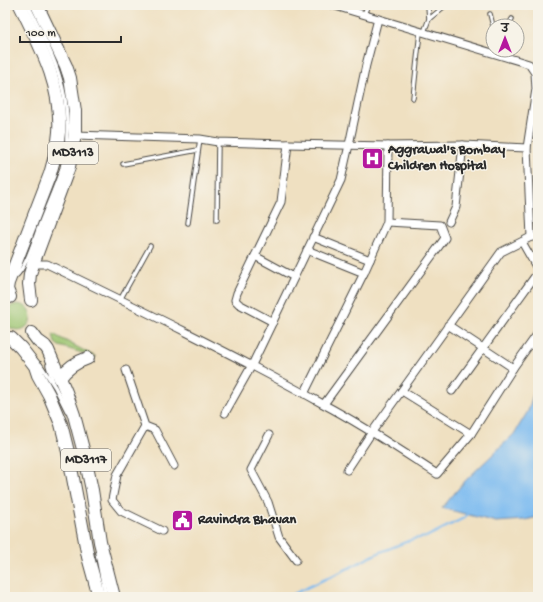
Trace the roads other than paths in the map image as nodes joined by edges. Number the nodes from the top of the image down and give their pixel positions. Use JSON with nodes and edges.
{"nodes":[{"id":1,"x":20,"y":5,"type":"edge"},
{"id":2,"x":28,"y":5,"type":"edge"},
{"id":3,"x":37,"y":5,"type":"edge"},
{"id":4,"x":332,"y":5,"type":"edge"},
{"id":5,"x":368,"y":5,"type":"edge"},
{"id":6,"x":428,"y":5,"type":"edge"},
{"id":7,"x":446,"y":5,"type":"edge"},
{"id":8,"x":364,"y":14,"type":"junction"},
{"id":9,"x":490,"y":14,"type":"dead end"},
{"id":10,"x":491,"y":18,"type":"edge"},
{"id":11,"x":378,"y":19,"type":"junction"},
{"id":12,"x":430,"y":19,"type":"junction"},
{"id":13,"x":421,"y":32,"type":"junction"},
{"id":14,"x":485,"y":50,"type":"edge"},
{"id":15,"x":512,"y":58,"type":"edge"},
{"id":16,"x":413,"y":98,"type":"dead end"},
{"id":17,"x":75,"y":135,"type":"junction"},
{"id":18,"x":200,"y":139,"type":"junction"},
{"id":19,"x":218,"y":142,"type":"junction"},
{"id":20,"x":288,"y":144,"type":"junction"},
{"id":21,"x":463,"y":145,"type":"junction"},
{"id":22,"x":349,"y":146,"type":"junction"},
{"id":23,"x":388,"y":146,"type":"junction"},
{"id":24,"x":527,"y":148,"type":"junction"},
{"id":25,"x":198,"y":150,"type":"junction"},
{"id":26,"x":123,"y":164,"type":"dead end"},
{"id":27,"x":218,"y":220,"type":"dead end"},
{"id":28,"x":387,"y":222,"type":"junction"},
{"id":29,"x":448,"y":222,"type":"dead end"},
{"id":30,"x":188,"y":223,"type":"dead end"},
{"id":31,"x":313,"y":237,"type":"junction"},
{"id":32,"x":535,"y":237,"type":"edge"},
{"id":33,"x":522,"y":242,"type":"junction"},
{"id":34,"x":150,"y":246,"type":"dead end"},
{"id":35,"x":307,"y":250,"type":"junction"},
{"id":36,"x":255,"y":256,"type":"junction"},
{"id":37,"x":370,"y":260,"type":"junction"},
{"id":38,"x":33,"y":264,"type":"junction"},
{"id":39,"x":538,"y":271,"type":"edge"},
{"id":40,"x":364,"y":273,"type":"junction"},
{"id":41,"x":19,"y":274,"type":"junction"},
{"id":42,"x":294,"y":277,"type":"junction"},
{"id":43,"x":8,"y":283,"type":"junction"},
{"id":44,"x":29,"y":284,"type":"junction"},
{"id":45,"x":10,"y":297,"type":"dead end"},
{"id":46,"x":31,"y":300,"type":"dead end"},
{"id":47,"x":120,"y":300,"type":"junction"},
{"id":48,"x":273,"y":322,"type":"junction"},
{"id":49,"x":448,"y":326,"type":"junction"},
{"id":50,"x":32,"y":333,"type":"dead end"},
{"id":51,"x":538,"y":333,"type":"edge"},
{"id":52,"x":11,"y":338,"type":"dead end"},
{"id":53,"x":21,"y":348,"type":"junction"},
{"id":54,"x":483,"y":348,"type":"junction"},
{"id":55,"x":88,"y":358,"type":"dead end"},
{"id":56,"x":252,"y":365,"type":"junction"},
{"id":57,"x":513,"y":368,"type":"junction"},
{"id":58,"x":126,"y":370,"type":"dead end"},
{"id":59,"x":57,"y":383,"type":"junction"},
{"id":60,"x":402,"y":391,"type":"junction"},
{"id":61,"x":452,"y":392,"type":"dead end"},
{"id":62,"x":304,"y":394,"type":"junction"},
{"id":63,"x":324,"y":404,"type":"junction"},
{"id":64,"x":225,"y":413,"type":"dead end"},
{"id":65,"x":69,"y":417,"type":"dead end"},
{"id":66,"x":145,"y":426,"type":"junction"},
{"id":67,"x":372,"y":432,"type":"junction"},
{"id":68,"x":471,"y":434,"type":"junction"},
{"id":69,"x":269,"y":435,"type":"dead end"},
{"id":70,"x":174,"y":466,"type":"dead end"},
{"id":71,"x":347,"y":470,"type":"dead end"},
{"id":72,"x":162,"y":531,"type":"dead end"},
{"id":73,"x":96,"y":551,"type":"dead end"},
{"id":74,"x":296,"y":560,"type":"dead end"},
{"id":75,"x":99,"y":597,"type":"edge"},
{"id":76,"x":107,"y":597,"type":"edge"},
{"id":77,"x":114,"y":597,"type":"edge"}],
"edges":[{"from":1,"to":43,"type":"main road","number":"MD3113"},
{"from":2,"to":41,"type":"lane"},
{"from":3,"to":17,"type":"main road","number":"MD3113"},
{"from":4,"to":8,"type":"street"},
{"from":5,"to":8,"type":"lane"},
{"from":6,"to":12,"type":"lane"},
{"from":7,"to":12,"type":"lane"},
{"from":8,"to":11,"type":"street"},
{"from":9,"to":10,"type":"lane"},
{"from":11,"to":13,"type":"street"},
{"from":11,"to":22,"type":"street"},
{"from":12,"to":13,"type":"lane"},
{"from":13,"to":14,"type":"street"},
{"from":13,"to":16,"type":"lane"},
{"from":15,"to":24,"type":"street"},
{"from":17,"to":18,"type":"street"},
{"from":17,"to":38,"type":"main road","number":"MD3113"},
{"from":18,"to":19,"type":"street"},
{"from":18,"to":25,"type":"lane"},
{"from":19,"to":20,"type":"street"},
{"from":19,"to":27,"type":"lane"},
{"from":20,"to":22,"type":"street"},
{"from":20,"to":36,"type":"street"},
{"from":21,"to":23,"type":"street"},
{"from":21,"to":24,"type":"street"},
{"from":21,"to":29,"type":"street"},
{"from":22,"to":23,"type":"street"},
{"from":22,"to":31,"type":"street"},
{"from":23,"to":28,"type":"street"},
{"from":24,"to":32,"type":"street"},
{"from":25,"to":26,"type":"lane"},
{"from":25,"to":30,"type":"lane"},
{"from":28,"to":37,"type":"street"},
{"from":28,"to":63,"type":"street"},
{"from":31,"to":35,"type":"street"},
{"from":31,"to":37,"type":"street"},
{"from":32,"to":33,"type":"street"},
{"from":33,"to":39,"type":"street"},
{"from":33,"to":49,"type":"street"},
{"from":34,"to":47,"type":"lane"},
{"from":35,"to":40,"type":"street"},
{"from":35,"to":42,"type":"street"},
{"from":36,"to":42,"type":"street"},
{"from":36,"to":48,"type":"street"},
{"from":37,"to":40,"type":"street"},
{"from":38,"to":44,"type":"main road","number":"MD3113"},
{"from":38,"to":47,"type":"street"},
{"from":39,"to":54,"type":"street"},
{"from":40,"to":62,"type":"street"},
{"from":41,"to":43,"type":"lane"},
{"from":41,"to":44,"type":"lane"},
{"from":42,"to":48,"type":"street"},
{"from":43,"to":45,"type":"main road","number":"MD3113"},
{"from":44,"to":46,"type":"main road","number":"MD3113"},
{"from":47,"to":56,"type":"street"},
{"from":48,"to":56,"type":"street"},
{"from":49,"to":54,"type":"street"},
{"from":49,"to":60,"type":"street"},
{"from":50,"to":59,"type":"main road","number":"MD3117"},
{"from":51,"to":57,"type":"street"},
{"from":52,"to":53,"type":"main road","number":"MD3117"},
{"from":53,"to":59,"type":"lane"},
{"from":53,"to":75,"type":"main road","number":"MD3117"},
{"from":54,"to":57,"type":"street"},
{"from":54,"to":61,"type":"street"},
{"from":55,"to":59,"type":"main road"},
{"from":56,"to":62,"type":"street"},
{"from":56,"to":64,"type":"street"},
{"from":57,"to":68,"type":"street"},
{"from":58,"to":66,"type":"street"},
{"from":59,"to":65,"type":"lane"},
{"from":59,"to":77,"type":"main road","number":"MD3117"},
{"from":60,"to":67,"type":"street"},
{"from":60,"to":68,"type":"street"},
{"from":62,"to":63,"type":"street"},
{"from":63,"to":67,"type":"street"},
{"from":66,"to":70,"type":"street"},
{"from":66,"to":72,"type":"street"},
{"from":67,"to":68,"type":"street"},
{"from":67,"to":71,"type":"street"},
{"from":69,"to":74,"type":"street"},
{"from":73,"to":76,"type":"lane"}]}
